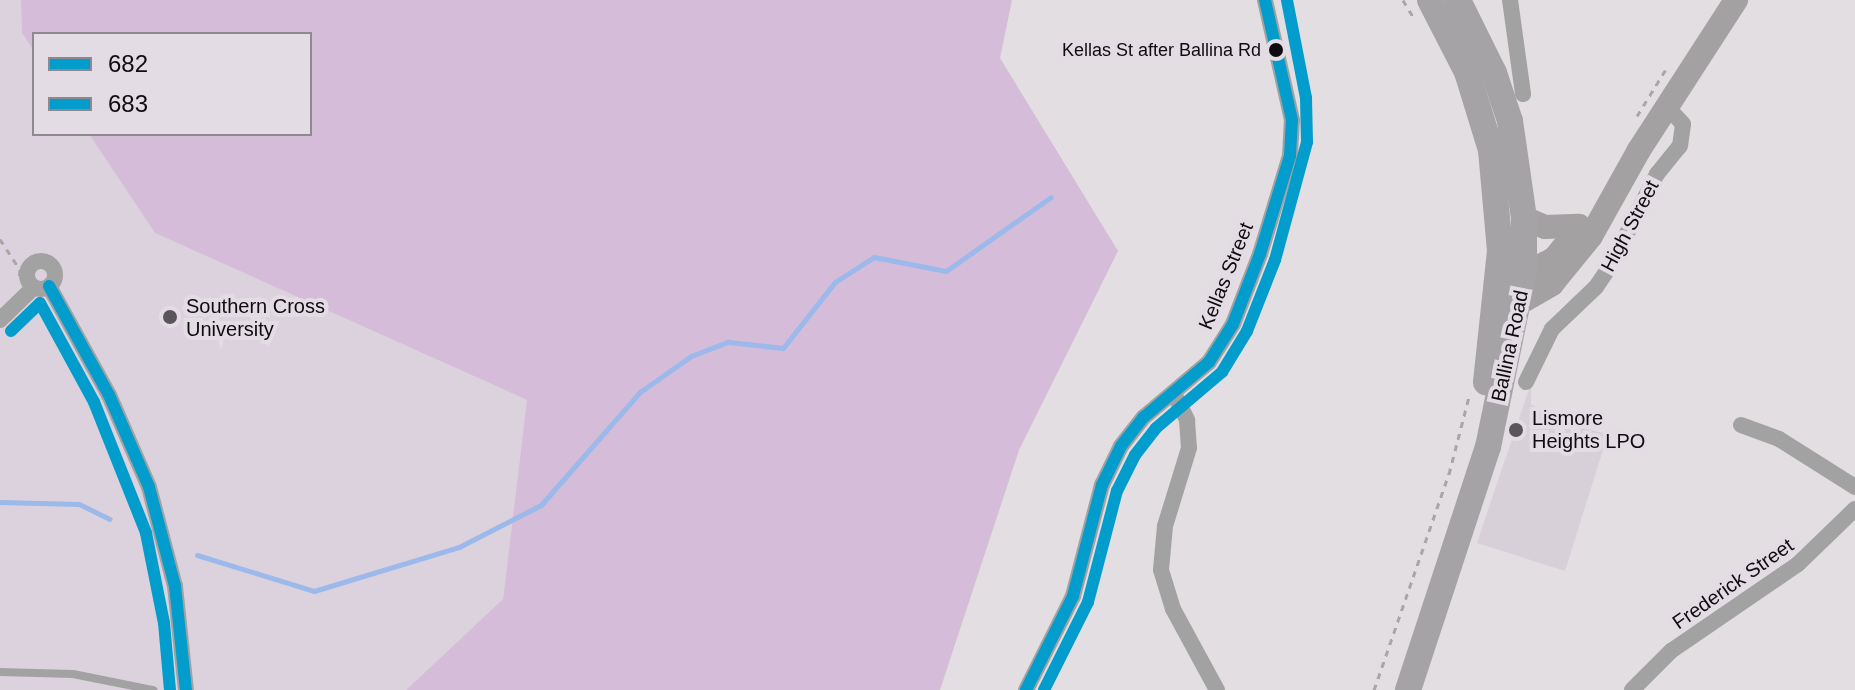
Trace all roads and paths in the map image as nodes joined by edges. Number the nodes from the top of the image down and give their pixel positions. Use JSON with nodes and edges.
{"nodes":[{"id":1,"x":1268,"y":0,"type":"edge"},
{"id":2,"x":1403,"y":0,"type":"edge"},
{"id":3,"x":1430,"y":0,"type":"edge"},
{"id":4,"x":1458,"y":0,"type":"edge"},
{"id":5,"x":1510,"y":0,"type":"edge"},
{"id":6,"x":1736,"y":0,"type":"edge"},
{"id":7,"x":1421,"y":30,"type":"dead end"},
{"id":8,"x":1523,"y":94,"type":"dead end"},
{"id":9,"x":1666,"y":106,"type":"junction"},
{"id":10,"x":1639,"y":150,"type":"junction"},
{"id":11,"x":1524,"y":218,"type":"junction"},
{"id":12,"x":1579,"y":226,"type":"junction"},
{"id":13,"x":0,"y":239,"type":"edge"},
{"id":14,"x":1524,"y":272,"type":"junction"},
{"id":15,"x":34,"y":285,"type":"junction"},
{"id":16,"x":1521,"y":302,"type":"junction"},
{"id":17,"x":0,"y":320,"type":"edge"},
{"id":18,"x":1496,"y":321,"type":"junction"},
{"id":19,"x":1526,"y":382,"type":"dead end"},
{"id":20,"x":1472,"y":385,"type":"dead end"},
{"id":21,"x":1175,"y":396,"type":"junction"},
{"id":22,"x":1741,"y":425,"type":"dead end"},
{"id":23,"x":1855,"y":487,"type":"edge"},
{"id":24,"x":1855,"y":509,"type":"edge"},
{"id":25,"x":0,"y":672,"type":"edge"},
{"id":26,"x":153,"y":690,"type":"edge"},
{"id":27,"x":186,"y":690,"type":"edge"},
{"id":28,"x":1026,"y":690,"type":"edge"},
{"id":29,"x":1217,"y":690,"type":"edge"},
{"id":30,"x":1374,"y":690,"type":"edge"},
{"id":31,"x":1393,"y":690,"type":"edge"},
{"id":32,"x":1408,"y":690,"type":"edge"},
{"id":33,"x":1632,"y":690,"type":"edge"}],
"edges":[{"from":1,"to":21,"type":"street","name":"Kellas Street"},
{"from":2,"to":7,"type":"path"},
{"from":3,"to":18,"type":"main road","name":"Ballina Road"},
{"from":4,"to":11,"type":"main road","name":"Ballina Road"},
{"from":5,"to":8,"type":"street"},
{"from":6,"to":9,"type":"street","name":"High Street"},
{"from":9,"to":10,"type":"street","name":"High Street"},
{"from":9,"to":19,"type":"street","name":"High Street"},
{"from":10,"to":12,"type":"street"},
{"from":10,"to":16,"type":"street"},
{"from":11,"to":12,"type":"street"},
{"from":11,"to":14,"type":"main road","name":"Ballina Road"},
{"from":12,"to":14,"type":"street"},
{"from":13,"to":15,"type":"path"},
{"from":14,"to":16,"type":"main road","name":"Ballina Road"},
{"from":14,"to":18,"type":"street"},
{"from":15,"to":17,"type":"street"},
{"from":15,"to":27,"type":"street"},
{"from":16,"to":32,"type":"main road","name":"Ballina Road"},
{"from":18,"to":31,"type":"main road","name":"Ballina Road"},
{"from":20,"to":30,"type":"path"},
{"from":21,"to":28,"type":"street","name":"Kellas Street"},
{"from":21,"to":29,"type":"street"},
{"from":22,"to":23,"type":"street"},
{"from":24,"to":33,"type":"street","name":"Frederick Street"},
{"from":25,"to":26,"type":"lane"}]}
